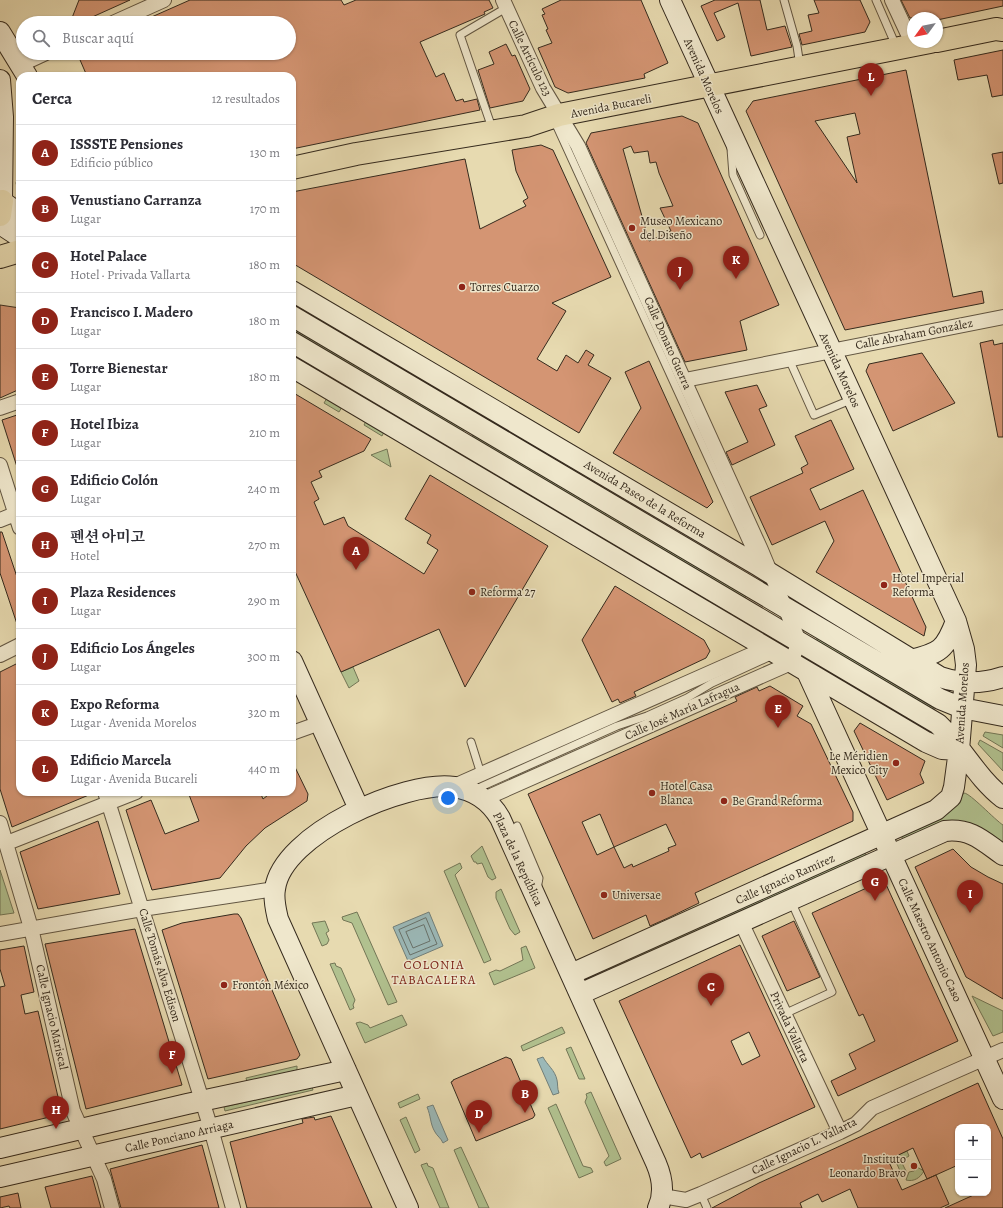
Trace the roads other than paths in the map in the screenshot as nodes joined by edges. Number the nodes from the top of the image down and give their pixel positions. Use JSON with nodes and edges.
{"nodes":[{"id":1,"x":164,"y":0,"type":"edge"},
{"id":2,"x":670,"y":0,"type":"edge"},
{"id":3,"x":784,"y":0,"type":"edge"},
{"id":4,"x":876,"y":0,"type":"edge"},
{"id":5,"x":892,"y":0,"type":"edge"},
{"id":6,"x":504,"y":4,"type":"edge"},
{"id":7,"x":129,"y":16,"type":"edge"},
{"id":8,"x":1001,"y":28,"type":"edge"},
{"id":9,"x":0,"y":32,"type":"edge"},
{"id":10,"x":907,"y":32,"type":"edge"},
{"id":11,"x":907,"y":38,"type":"edge"},
{"id":12,"x":943,"y":40,"type":"edge"},
{"id":13,"x":907,"y":46,"type":"edge"},
{"id":14,"x":16,"y":58,"type":"edge"},
{"id":15,"x":17,"y":60,"type":"edge"},
{"id":16,"x":37,"y":60,"type":"edge"},
{"id":17,"x":800,"y":68,"type":"junction"},
{"id":18,"x":23,"y":70,"type":"edge"},
{"id":19,"x":0,"y":80,"type":"edge"},
{"id":20,"x":708,"y":87,"type":"junction"},
{"id":21,"x":556,"y":116,"type":"junction"},
{"id":22,"x":8,"y":129,"type":"edge"},
{"id":23,"x":493,"y":131,"type":"junction"},
{"id":24,"x":730,"y":132,"type":"junction"},
{"id":25,"x":296,"y":167,"type":"edge"},
{"id":26,"x":1,"y":206,"type":"edge"},
{"id":27,"x":16,"y":212,"type":"edge"},
{"id":28,"x":0,"y":224,"type":"edge"},
{"id":29,"x":16,"y":234,"type":"edge"},
{"id":30,"x":760,"y":235,"type":"dead end"},
{"id":31,"x":16,"y":252,"type":"edge"},
{"id":32,"x":0,"y":257,"type":"edge"},
{"id":33,"x":296,"y":294,"type":"edge"},
{"id":34,"x":1003,"y":317,"type":"edge"},
{"id":35,"x":296,"y":319,"type":"edge"},
{"id":36,"x":296,"y":344,"type":"edge"},
{"id":37,"x":831,"y":351,"type":"junction"},
{"id":38,"x":789,"y":359,"type":"junction"},
{"id":39,"x":296,"y":369,"type":"edge"},
{"id":40,"x":684,"y":380,"type":"junction"},
{"id":41,"x":853,"y":399,"type":"junction"},
{"id":42,"x":16,"y":402,"type":"edge"},
{"id":43,"x":0,"y":408,"type":"edge"},
{"id":44,"x":0,"y":465,"type":"edge"},
{"id":45,"x":16,"y":508,"type":"edge"},
{"id":46,"x":16,"y":514,"type":"edge"},
{"id":47,"x":0,"y":520,"type":"edge"},
{"id":48,"x":778,"y":621,"type":"junction"},
{"id":49,"x":956,"y":621,"type":"junction"},
{"id":50,"x":16,"y":647,"type":"edge"},
{"id":51,"x":0,"y":655,"type":"edge"},
{"id":52,"x":911,"y":660,"type":"junction"},
{"id":53,"x":296,"y":670,"type":"edge"},
{"id":54,"x":1003,"y":677,"type":"edge"},
{"id":55,"x":965,"y":683,"type":"junction"},
{"id":56,"x":962,"y":708,"type":"junction"},
{"id":57,"x":1003,"y":716,"type":"edge"},
{"id":58,"x":320,"y":723,"type":"junction"},
{"id":59,"x":296,"y":732,"type":"edge"},
{"id":60,"x":471,"y":742,"type":"dead end"},
{"id":61,"x":959,"y":750,"type":"junction"},
{"id":62,"x":481,"y":774,"type":"junction"},
{"id":63,"x":469,"y":792,"type":"junction"},
{"id":64,"x":106,"y":797,"type":"edge"},
{"id":65,"x":1003,"y":798,"type":"edge"},
{"id":66,"x":359,"y":809,"type":"junction"},
{"id":67,"x":0,"y":823,"type":"edge"},
{"id":68,"x":517,"y":826,"type":"dead end"},
{"id":69,"x":882,"y":835,"type":"junction"},
{"id":70,"x":6,"y":843,"type":"junction"},
{"id":71,"x":891,"y":854,"type":"junction"},
{"id":72,"x":1003,"y":855,"type":"edge"},
{"id":73,"x":274,"y":889,"type":"junction"},
{"id":74,"x":536,"y":896,"type":"junction"},
{"id":75,"x":790,"y":899,"type":"junction"},
{"id":76,"x":142,"y":909,"type":"junction"},
{"id":77,"x":740,"y":922,"type":"junction"},
{"id":78,"x":31,"y":928,"type":"junction"},
{"id":79,"x":0,"y":934,"type":"edge"},
{"id":80,"x":571,"y":974,"type":"junction"},
{"id":81,"x":301,"y":987,"type":"dead end"},
{"id":82,"x":580,"y":994,"type":"junction"},
{"id":83,"x":315,"y":1002,"type":"junction"},
{"id":84,"x":784,"y":1014,"type":"junction"},
{"id":85,"x":1003,"y":1050,"type":"edge"},
{"id":86,"x":984,"y":1058,"type":"junction"},
{"id":87,"x":346,"y":1070,"type":"junction"},
{"id":88,"x":357,"y":1095,"type":"junction"},
{"id":89,"x":1003,"y":1099,"type":"edge"},
{"id":90,"x":202,"y":1102,"type":"junction"},
{"id":91,"x":81,"y":1129,"type":"junction"},
{"id":92,"x":211,"y":1129,"type":"junction"},
{"id":93,"x":840,"y":1132,"type":"junction"},
{"id":94,"x":0,"y":1148,"type":"edge"},
{"id":95,"x":94,"y":1155,"type":"junction"},
{"id":96,"x":0,"y":1177,"type":"edge"},
{"id":97,"x":701,"y":1194,"type":"junction"},
{"id":98,"x":660,"y":1202,"type":"edge"},
{"id":99,"x":112,"y":1208,"type":"edge"},
{"id":100,"x":233,"y":1208,"type":"edge"},
{"id":101,"x":408,"y":1208,"type":"edge"},
{"id":102,"x":707,"y":1208,"type":"edge"}],
"edges":[{"from":1,"to":7,"type":"street"},
{"from":2,"to":20,"type":"main road","name":"Avenida Morelos"},
{"from":3,"to":17,"type":"lane"},
{"from":4,"to":11,"type":"lane"},
{"from":5,"to":10,"type":"street"},
{"from":6,"to":21,"type":"street","name":"Calle Artículo 123"},
{"from":6,"to":23,"type":"lane"},
{"from":8,"to":12,"type":"main road"},
{"from":9,"to":14,"type":"main road"},
{"from":13,"to":17,"type":"main road","name":"Avenida Bucareli"},
{"from":15,"to":18,"type":"main road"},
{"from":16,"to":18,"type":"street"},
{"from":17,"to":20,"type":"main road","name":"Avenida Bucareli"},
{"from":19,"to":22,"type":"main road"},
{"from":20,"to":21,"type":"main road","name":"Avenida Bucareli"},
{"from":20,"to":24,"type":"main road","name":"Avenida Morelos"},
{"from":21,"to":23,"type":"main road","name":"Avenida Bucareli"},
{"from":21,"to":40,"type":"street","name":"Calle Donato Guerra"},
{"from":21,"to":48,"type":"lane"},
{"from":22,"to":26,"type":"main road"},
{"from":23,"to":25,"type":"main road","name":"Avenida Bucareli"},
{"from":24,"to":30,"type":"lane"},
{"from":24,"to":37,"type":"main road","name":"Avenida Morelos"},
{"from":26,"to":27,"type":"main road"},
{"from":28,"to":29,"type":"main road"},
{"from":31,"to":32,"type":"main road"},
{"from":33,"to":48,"type":"main road","name":"Avenida Paseo de la Reforma"},
{"from":34,"to":37,"type":"street","name":"Calle Abraham González"},
{"from":35,"to":48,"type":"main road","name":"Avenida Paseo de la Reforma"},
{"from":36,"to":48,"type":"main road","name":"Avenida Paseo de la Reforma"},
{"from":37,"to":38,"type":"street","name":"Calle Abraham González"},
{"from":37,"to":41,"type":"main road","name":"Avenida Morelos"},
{"from":38,"to":40,"type":"street","name":"Calle Abraham González"},
{"from":38,"to":41,"type":"lane"},
{"from":39,"to":48,"type":"main road","name":"Avenida Paseo de la Reforma"},
{"from":40,"to":48,"type":"street","name":"Calle Donato Guerra"},
{"from":41,"to":49,"type":"main road","name":"Avenida Morelos"},
{"from":42,"to":43,"type":"street"},
{"from":44,"to":45,"type":"street"},
{"from":46,"to":47,"type":"street"},
{"from":48,"to":52,"type":"main road","name":"Avenida Paseo de la Reforma"},
{"from":48,"to":56,"type":"main road","name":"Avenida Paseo de la Reforma"},
{"from":48,"to":61,"type":"main road","name":"Avenida Paseo de la Reforma"},
{"from":48,"to":61,"type":"main road","name":"Avenida Paseo de la Reforma"},
{"from":48,"to":62,"type":"street","name":"Calle José María Lafragua"},
{"from":48,"to":63,"type":"street","name":"Calle José María Lafragua"},
{"from":48,"to":69,"type":"main road","name":"Calle Maestro Antonio Caso"},
{"from":49,"to":52,"type":"main road"},
{"from":49,"to":55,"type":"main road","name":"Avenida Morelos"},
{"from":50,"to":51,"type":"street"},
{"from":52,"to":55,"type":"main road","name":"Avenida Paseo de la Reforma"},
{"from":53,"to":58,"type":"main road"},
{"from":54,"to":55,"type":"main road","name":"Avenida Paseo de la Reforma"},
{"from":55,"to":56,"type":"main road","name":"Avenida Morelos"},
{"from":56,"to":57,"type":"main road","name":"Avenida Paseo de la Reforma"},
{"from":56,"to":61,"type":"main road","name":"Avenida Morelos"},
{"from":58,"to":59,"type":"street"},
{"from":58,"to":66,"type":"main road"},
{"from":60,"to":62,"type":"lane"},
{"from":61,"to":65,"type":"main road","name":"Avenida Paseo de la Reforma"},
{"from":61,"to":69,"type":"main road","name":"Calle Ignacio Ramírez"},
{"from":62,"to":63,"type":"street","name":"Calle José María Lafragua"},
{"from":63,"to":66,"type":"main road"},
{"from":63,"to":74,"type":"main road","name":"Plaza de la República"},
{"from":64,"to":70,"type":"street"},
{"from":64,"to":76,"type":"street","name":"Calle Tomás Alva Edison"},
{"from":66,"to":73,"type":"main road"},
{"from":67,"to":70,"type":"street","name":"Calle Ignacio Mariscal"},
{"from":68,"to":74,"type":"lane"},
{"from":69,"to":71,"type":"main road","name":"Calle Maestro Antonio Caso"},
{"from":69,"to":80,"type":"main road","name":"Calle Ignacio Ramírez"},
{"from":70,"to":78,"type":"street","name":"Calle Ignacio Mariscal"},
{"from":71,"to":72,"type":"main road","name":"Calle Ignacio Ramírez"},
{"from":71,"to":75,"type":"main road","name":"Calle Ignacio Ramírez"},
{"from":71,"to":86,"type":"main road","name":"Calle Maestro Antonio Caso"},
{"from":73,"to":76,"type":"street"},
{"from":73,"to":83,"type":"main road"},
{"from":74,"to":80,"type":"main road","name":"Plaza de la República"},
{"from":75,"to":77,"type":"main road","name":"Calle Ignacio Ramírez"},
{"from":75,"to":84,"type":"lane"},
{"from":76,"to":78,"type":"street"},
{"from":76,"to":90,"type":"street","name":"Calle Tomás Alva Edison"},
{"from":77,"to":82,"type":"main road","name":"Calle Ignacio Ramírez"},
{"from":77,"to":84,"type":"street","name":"Privada Vallarta"},
{"from":78,"to":79,"type":"street"},
{"from":78,"to":91,"type":"street","name":"Calle Ignacio Mariscal"},
{"from":80,"to":82,"type":"main road","name":"Plaza de la República"},
{"from":81,"to":83,"type":"lane"},
{"from":82,"to":98,"type":"main road","name":"Plaza de la República"},
{"from":83,"to":87,"type":"main road"},
{"from":84,"to":93,"type":"street","name":"Privada Vallarta"},
{"from":85,"to":86,"type":"street","name":"Calle Ignacio L. Vallarta"},
{"from":86,"to":89,"type":"main road","name":"Calle Maestro Antonio Caso"},
{"from":86,"to":93,"type":"street","name":"Calle Ignacio L. Vallarta"},
{"from":87,"to":88,"type":"main road"},
{"from":87,"to":90,"type":"main road"},
{"from":88,"to":92,"type":"main road","name":"Calle Ponciano Arriaga"},
{"from":88,"to":101,"type":"main road"},
{"from":90,"to":91,"type":"main road"},
{"from":90,"to":92,"type":"street","name":"Calle Tomás Alva Edison"},
{"from":91,"to":94,"type":"main road"},
{"from":91,"to":95,"type":"street","name":"Calle Ignacio Mariscal"},
{"from":92,"to":95,"type":"main road","name":"Calle Ponciano Arriaga"},
{"from":92,"to":100,"type":"street","name":"Calle Tomás Alva Edison"},
{"from":93,"to":97,"type":"street","name":"Calle Ignacio L. Vallarta"},
{"from":95,"to":96,"type":"main road","name":"Calle Ponciano Arriaga"},
{"from":95,"to":99,"type":"street","name":"Calle Ignacio Mariscal"},
{"from":97,"to":98,"type":"street","name":"Calle Ignacio L. Vallarta"},
{"from":97,"to":102,"type":"lane"}]}
